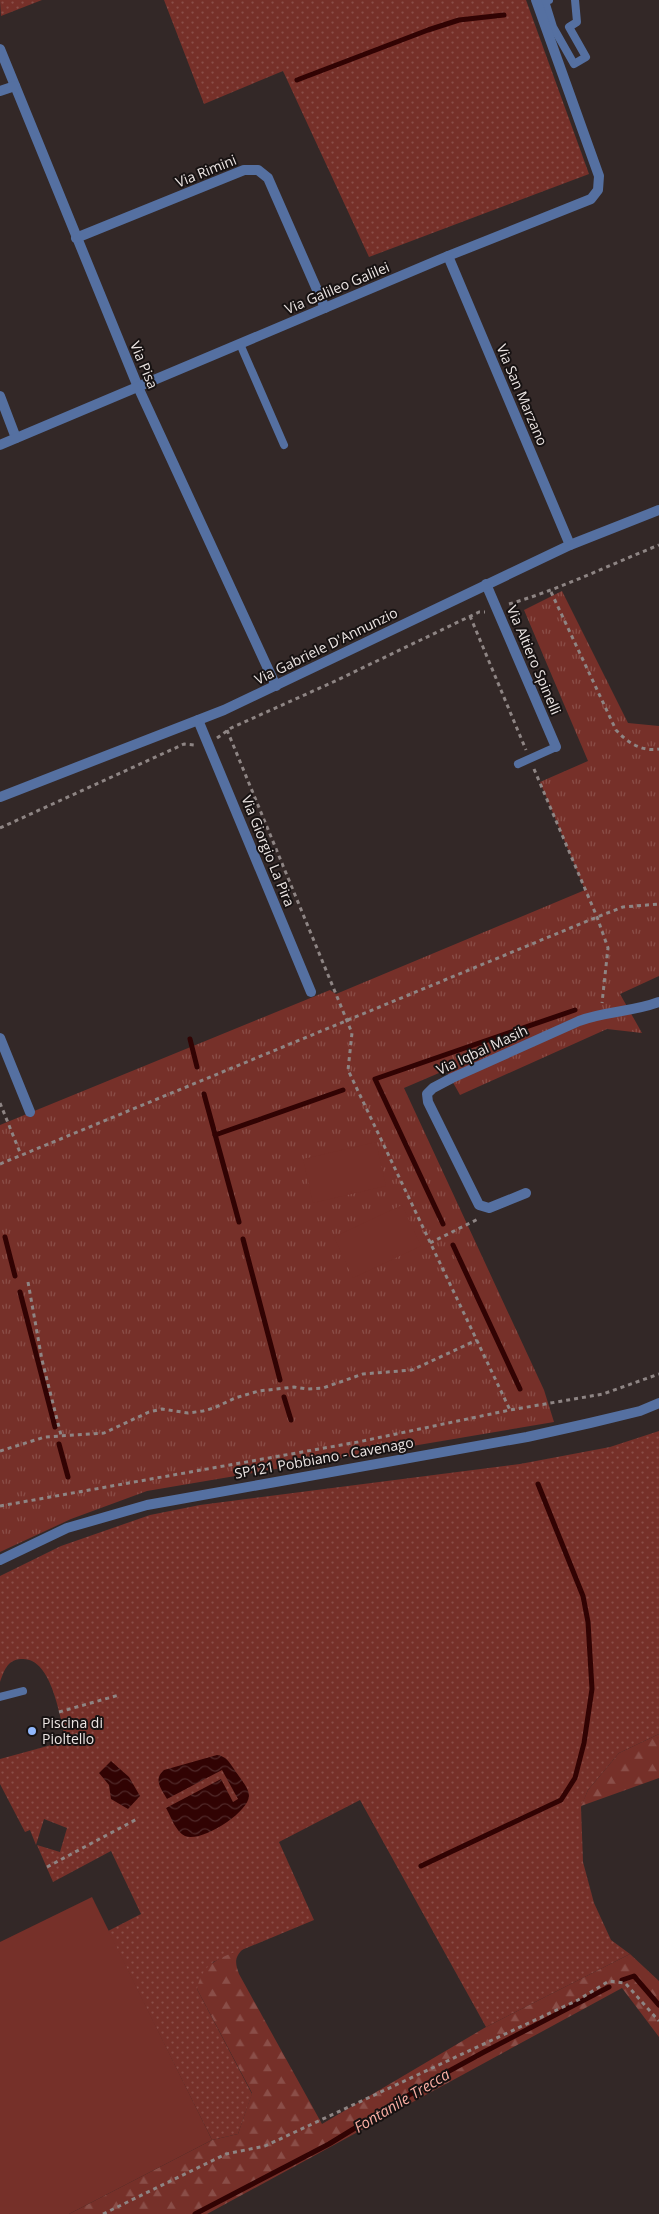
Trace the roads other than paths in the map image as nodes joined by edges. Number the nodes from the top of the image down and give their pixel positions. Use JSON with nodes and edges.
{"nodes":[{"id":1,"x":536,"y":0,"type":"edge"},
{"id":2,"x":549,"y":0,"type":"edge"},
{"id":3,"x":575,"y":0,"type":"edge"},
{"id":4,"x":0,"y":49,"type":"edge"},
{"id":5,"x":14,"y":86,"type":"junction"},
{"id":6,"x":0,"y":91,"type":"edge"},
{"id":7,"x":76,"y":238,"type":"junction"},
{"id":8,"x":448,"y":256,"type":"junction"},
{"id":9,"x":325,"y":308,"type":"junction"},
{"id":10,"x":240,"y":344,"type":"junction"},
{"id":11,"x":138,"y":387,"type":"junction"},
{"id":12,"x":0,"y":396,"type":"edge"},
{"id":13,"x":16,"y":438,"type":"junction"},
{"id":14,"x":0,"y":445,"type":"edge"},
{"id":15,"x":284,"y":445,"type":"dead end"},
{"id":16,"x":659,"y":510,"type":"edge"},
{"id":17,"x":570,"y":545,"type":"junction"},
{"id":18,"x":486,"y":584,"type":"junction"},
{"id":19,"x":276,"y":686,"type":"junction"},
{"id":20,"x":198,"y":720,"type":"junction"},
{"id":21,"x":556,"y":747,"type":"joint"},
{"id":22,"x":518,"y":764,"type":"dead end"},
{"id":23,"x":0,"y":797,"type":"edge"},
{"id":24,"x":311,"y":992,"type":"dead end"},
{"id":25,"x":659,"y":1002,"type":"edge"},
{"id":26,"x":0,"y":1038,"type":"edge"},
{"id":27,"x":30,"y":1112,"type":"dead end"},
{"id":28,"x":526,"y":1193,"type":"dead end"},
{"id":29,"x":659,"y":1403,"type":"edge"},
{"id":30,"x":0,"y":1560,"type":"edge"},
{"id":31,"x":23,"y":1691,"type":"dead end"},
{"id":32,"x":0,"y":1697,"type":"edge"}],
"edges":[{"from":1,"to":8,"type":"street","name":"Via Galileo Galilei"},
{"from":2,"to":3,"type":"lane"},
{"from":4,"to":5,"type":"street","name":"Via Pisa"},
{"from":5,"to":6,"type":"street"},
{"from":5,"to":7,"type":"street","name":"Via Pisa"},
{"from":7,"to":9,"type":"street","name":"Via Rimini"},
{"from":7,"to":11,"type":"street","name":"Via Pisa"},
{"from":8,"to":9,"type":"street","name":"Via Galileo Galilei"},
{"from":8,"to":17,"type":"street","name":"Via San Marzano"},
{"from":9,"to":10,"type":"street","name":"Via Galileo Galilei"},
{"from":10,"to":11,"type":"street","name":"Via Galileo Galilei"},
{"from":10,"to":15,"type":"lane"},
{"from":11,"to":13,"type":"street","name":"Via Galileo Galilei"},
{"from":11,"to":19,"type":"street","name":"Via Pisa"},
{"from":12,"to":13,"type":"street"},
{"from":13,"to":14,"type":"street","name":"Via Galileo Galilei"},
{"from":16,"to":17,"type":"street","name":"Via Gabriele D'Annunzio"},
{"from":17,"to":18,"type":"street","name":"Via Gabriele D'Annunzio"},
{"from":18,"to":19,"type":"street","name":"Via Gabriele D'Annunzio"},
{"from":18,"to":21,"type":"street","name":"Via Altiero Spinelli"},
{"from":19,"to":20,"type":"street","name":"Via Gabriele D'Annunzio"},
{"from":20,"to":23,"type":"street","name":"Via Gabriele D'Annunzio"},
{"from":20,"to":24,"type":"street","name":"Via Giorgio La Pira"},
{"from":21,"to":22,"type":"lane"},
{"from":25,"to":28,"type":"street","name":"Via Iqbal Masih"},
{"from":26,"to":27,"type":"street"},
{"from":29,"to":30,"type":"street","name":"SP121 Pobbiano - Cavenago"},
{"from":31,"to":32,"type":"lane"}]}
